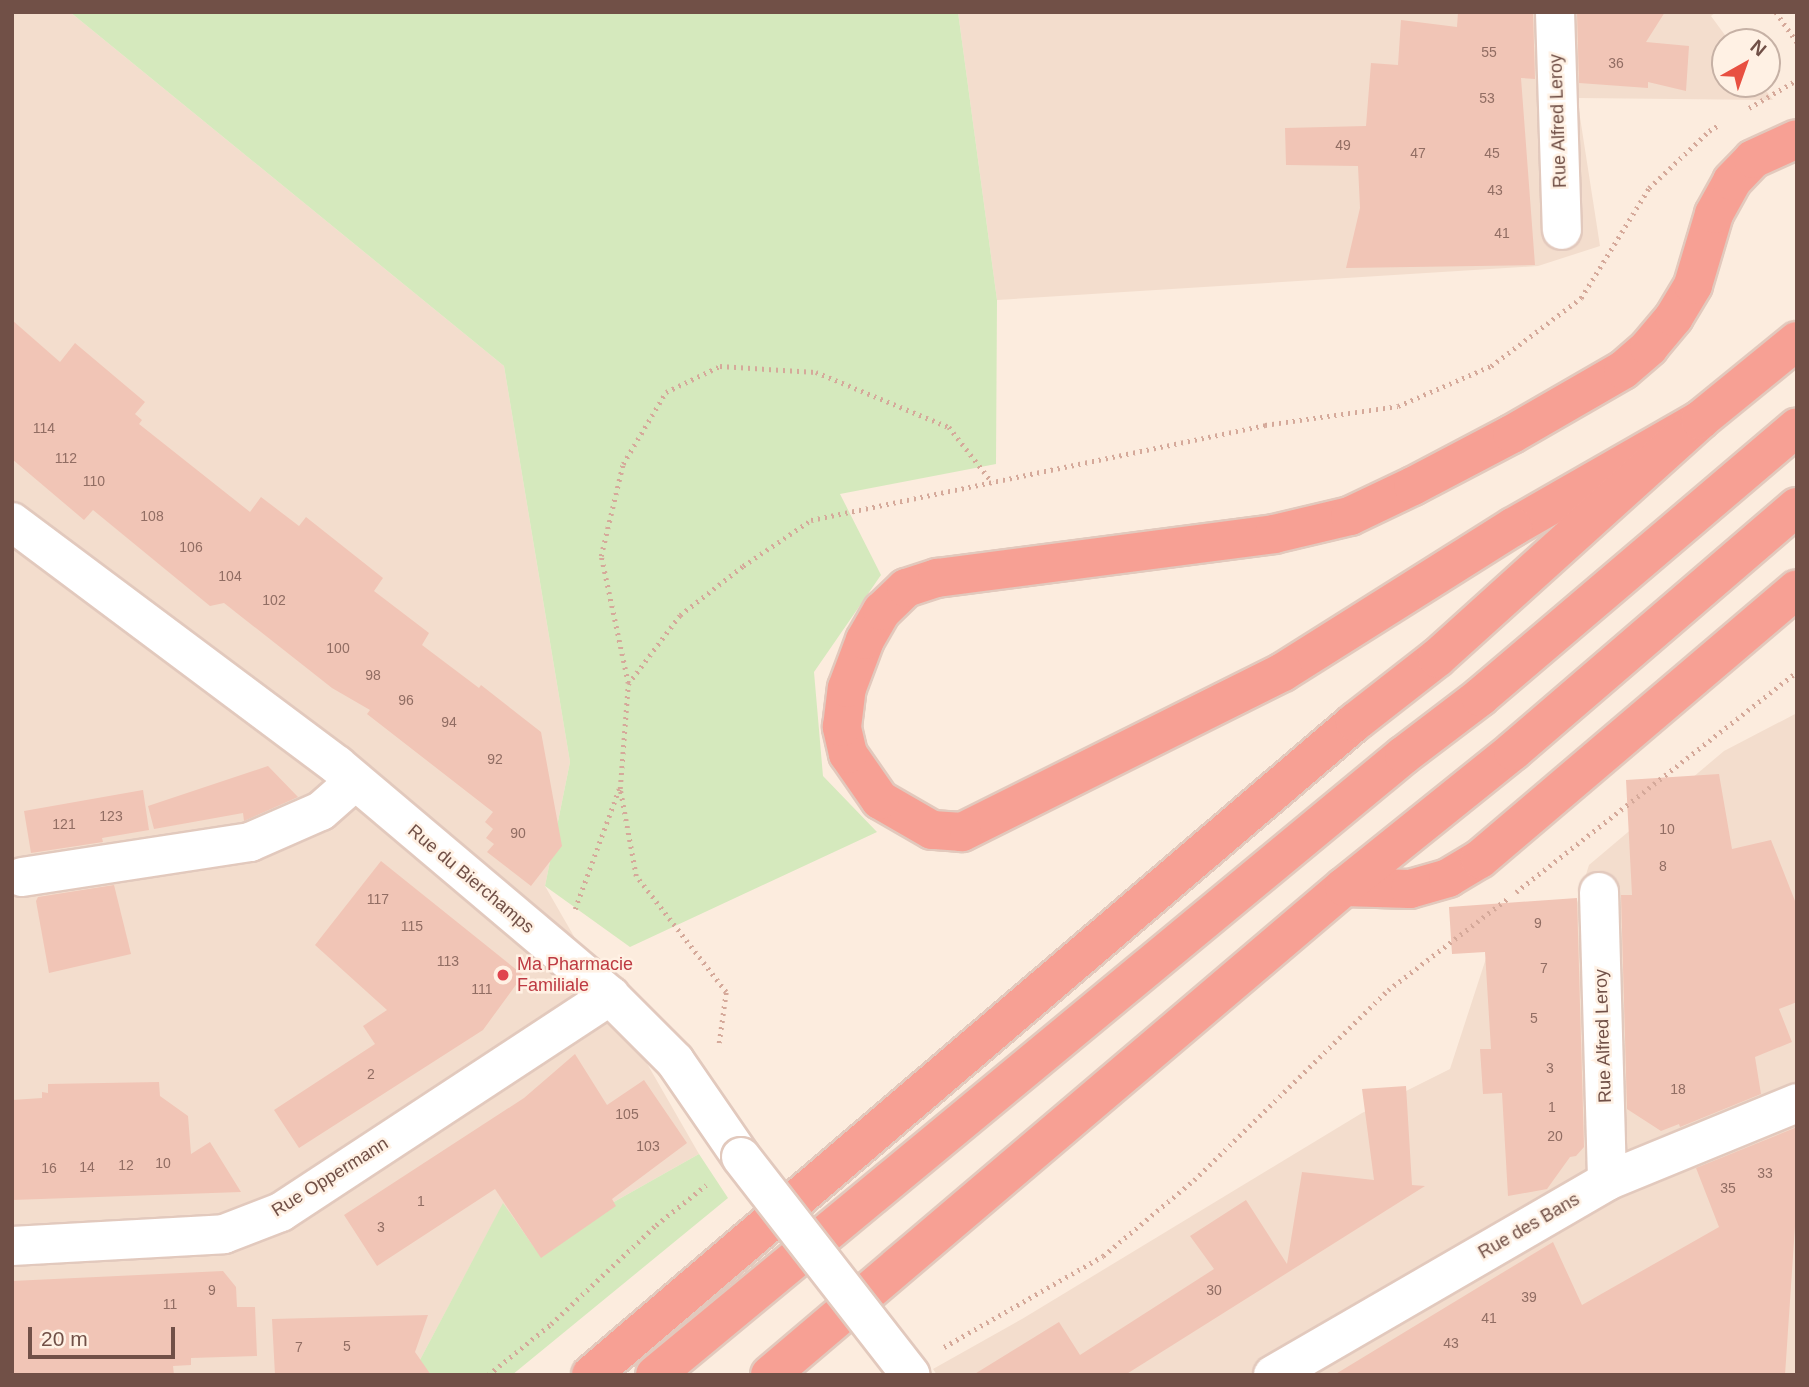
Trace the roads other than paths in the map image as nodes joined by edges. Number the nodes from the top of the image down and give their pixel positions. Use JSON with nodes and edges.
{"nodes":[{"id":1,"x":1555,"y":12,"type":"edge"},
{"id":2,"x":1797,"y":139,"type":"edge"},
{"id":3,"x":1562,"y":230,"type":"dead end"},
{"id":4,"x":1797,"y":341,"type":"edge"},
{"id":5,"x":1700,"y":420,"type":"junction"},
{"id":6,"x":1797,"y":427,"type":"edge"},
{"id":7,"x":1797,"y":507,"type":"edge"},
{"id":8,"x":12,"y":522,"type":"edge"},
{"id":9,"x":1797,"y":589,"type":"edge"},
{"id":10,"x":355,"y":781,"type":"junction"},
{"id":11,"x":22,"y":877,"type":"dead end"},
{"id":12,"x":1345,"y":887,"type":"junction"},
{"id":13,"x":1599,"y":892,"type":"dead end"},
{"id":14,"x":610,"y":996,"type":"junction"},
{"id":15,"x":1797,"y":1103,"type":"edge"},
{"id":16,"x":1607,"y":1181,"type":"junction"},
{"id":17,"x":12,"y":1246,"type":"edge"},
{"id":18,"x":591,"y":1375,"type":"edge"},
{"id":19,"x":654,"y":1375,"type":"edge"},
{"id":20,"x":770,"y":1375,"type":"edge"},
{"id":21,"x":911,"y":1375,"type":"edge"},
{"id":22,"x":1273,"y":1375,"type":"edge"}],
"edges":[{"from":1,"to":3,"type":"street","name":"Rue Alfred Leroy"},
{"from":2,"to":5,"type":"highway"},
{"from":4,"to":5,"type":"highway"},
{"from":5,"to":18,"type":"highway"},
{"from":6,"to":19,"type":"highway"},
{"from":7,"to":12,"type":"highway"},
{"from":8,"to":10,"type":"street","name":"Rue du Bierchamps"},
{"from":9,"to":12,"type":"highway"},
{"from":10,"to":11,"type":"street"},
{"from":10,"to":14,"type":"street","name":"Rue du Bierchamps"},
{"from":12,"to":20,"type":"highway"},
{"from":13,"to":16,"type":"street","name":"Rue Alfred Leroy"},
{"from":14,"to":17,"type":"street","name":"Rue Oppermann"},
{"from":14,"to":21,"type":"street","name":"Rue du Bierchamps","bridge":true},
{"from":15,"to":16,"type":"street","name":"Rue des Bans"},
{"from":16,"to":22,"type":"street","name":"Rue des Bans"}]}
